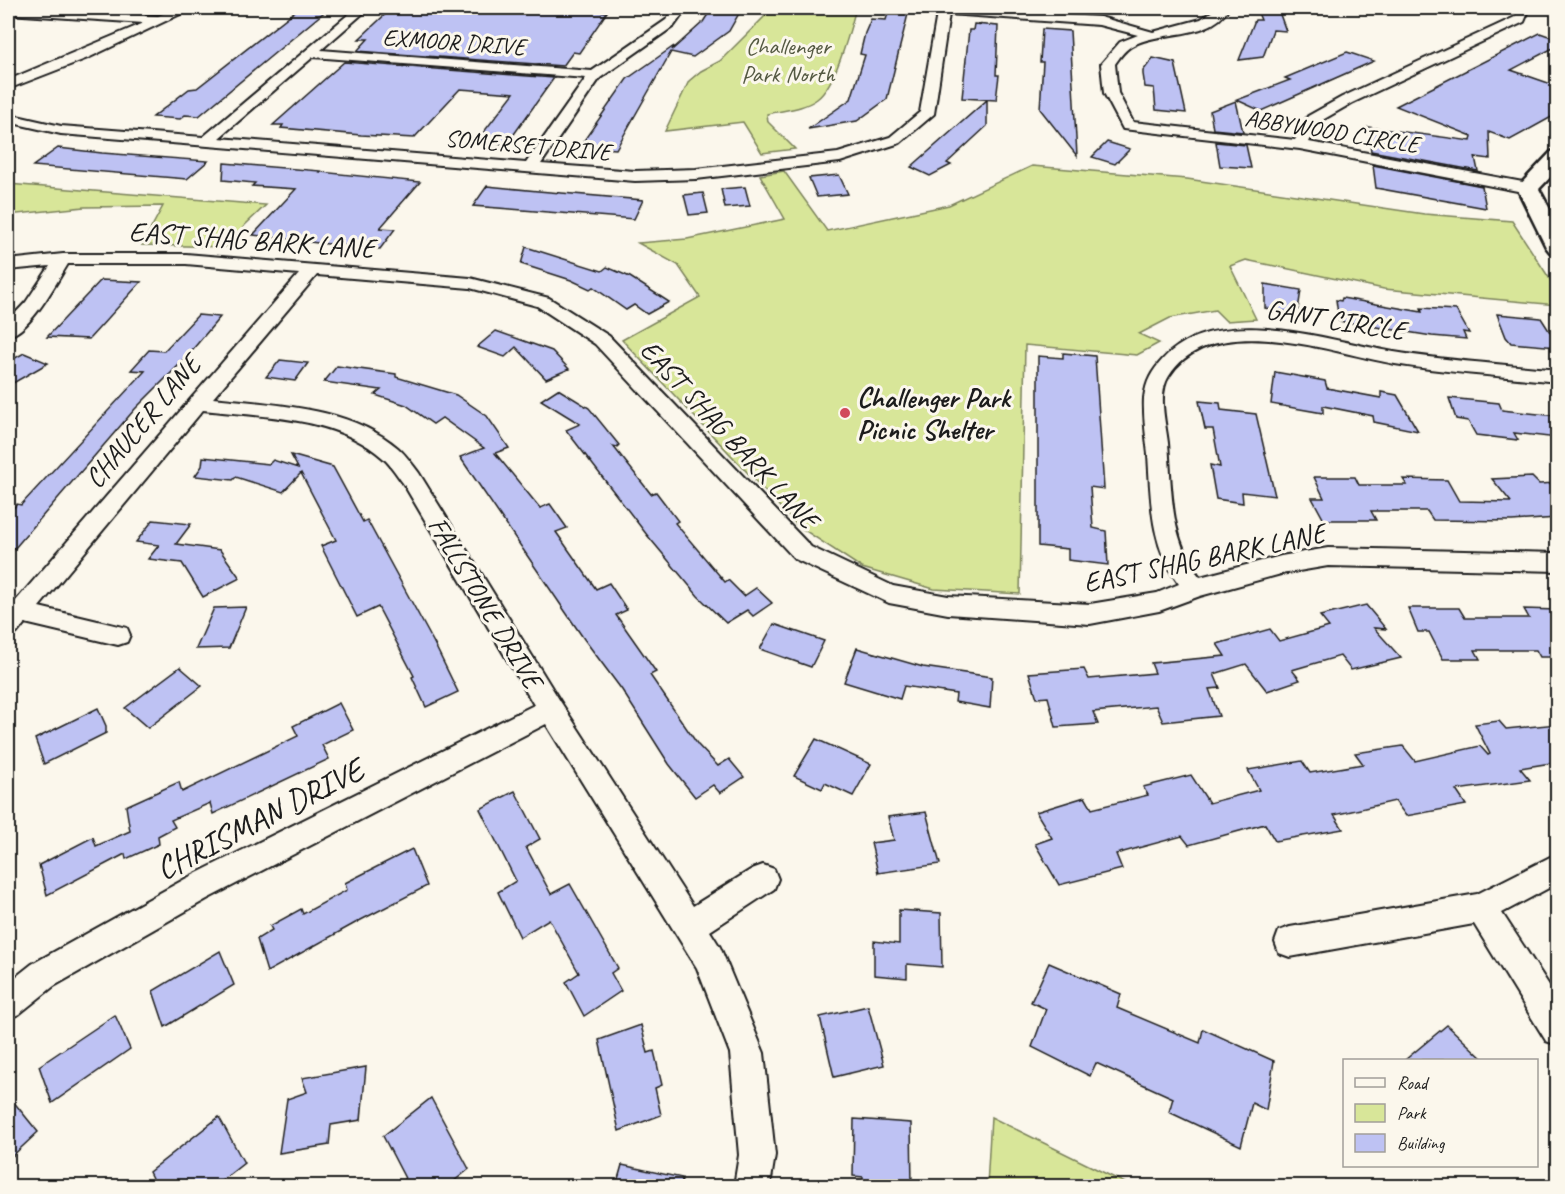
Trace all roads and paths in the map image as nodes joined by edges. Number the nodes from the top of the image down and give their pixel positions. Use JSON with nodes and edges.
{"nodes":[{"id":1,"x":187,"y":8,"type":"edge"},
{"id":2,"x":363,"y":8,"type":"edge"},
{"id":3,"x":681,"y":8,"type":"edge"},
{"id":4,"x":1223,"y":8,"type":"edge"},
{"id":5,"x":1524,"y":8,"type":"edge"},
{"id":6,"x":943,"y":9,"type":"edge"},
{"id":7,"x":8,"y":10,"type":"edge"},
{"id":8,"x":161,"y":21,"type":"junction"},
{"id":9,"x":1151,"y":35,"type":"junction"},
{"id":10,"x":1436,"y":46,"type":"dead end"},
{"id":11,"x":1452,"y":51,"type":"junction"},
{"id":12,"x":309,"y":53,"type":"junction"},
{"id":13,"x":595,"y":75,"type":"junction"},
{"id":14,"x":8,"y":85,"type":"edge"},
{"id":15,"x":8,"y":118,"type":"edge"},
{"id":16,"x":207,"y":141,"type":"junction"},
{"id":17,"x":1300,"y":145,"type":"junction"},
{"id":18,"x":1557,"y":156,"type":"edge"},
{"id":19,"x":530,"y":168,"type":"junction"},
{"id":20,"x":1528,"y":188,"type":"junction"},
{"id":21,"x":1555,"y":239,"type":"edge"},
{"id":22,"x":63,"y":259,"type":"junction"},
{"id":23,"x":8,"y":265,"type":"edge"},
{"id":24,"x":311,"y":271,"type":"junction"},
{"id":25,"x":8,"y":331,"type":"edge"},
{"id":26,"x":1557,"y":376,"type":"edge"},
{"id":27,"x":196,"y":403,"type":"junction"},
{"id":28,"x":1557,"y":562,"type":"edge"},
{"id":29,"x":1195,"y":588,"type":"junction"},
{"id":30,"x":14,"y":619,"type":"edge"},
{"id":31,"x":118,"y":635,"type":"dead end"},
{"id":32,"x":551,"y":709,"type":"junction"},
{"id":33,"x":1557,"y":867,"type":"edge"},
{"id":34,"x":762,"y":879,"type":"dead end"},
{"id":35,"x":1481,"y":908,"type":"junction"},
{"id":36,"x":688,"y":927,"type":"junction"},
{"id":37,"x":1290,"y":942,"type":"dead end"},
{"id":38,"x":8,"y":1003,"type":"edge"},
{"id":39,"x":1557,"y":1029,"type":"edge"},
{"id":40,"x":752,"y":1186,"type":"edge"}],
"edges":[{"from":1,"to":8,"type":"street"},
{"from":2,"to":12,"type":"street"},
{"from":3,"to":13,"type":"street"},
{"from":4,"to":9,"type":"street"},
{"from":5,"to":11,"type":"street"},
{"from":6,"to":9,"type":"street"},
{"from":6,"to":19,"type":"street","name":"SOMERSET DRIVE"},
{"from":7,"to":8,"type":"street"},
{"from":8,"to":14,"type":"street"},
{"from":9,"to":17,"type":"street","name":"ABBYWOOD CIRCLE"},
{"from":10,"to":11,"type":"street"},
{"from":11,"to":17,"type":"street"},
{"from":12,"to":13,"type":"street","name":"EXMOOR DRIVE"},
{"from":12,"to":16,"type":"street"},
{"from":13,"to":19,"type":"street"},
{"from":15,"to":16,"type":"street","name":"SOMERSET DRIVE"},
{"from":16,"to":19,"type":"street","name":"SOMERSET DRIVE"},
{"from":17,"to":20,"type":"street","name":"ABBYWOOD CIRCLE"},
{"from":18,"to":20,"type":"street"},
{"from":20,"to":21,"type":"street"},
{"from":22,"to":23,"type":"street","name":"EAST SHAG BARK LANE"},
{"from":22,"to":24,"type":"street","name":"EAST SHAG BARK LANE"},
{"from":22,"to":25,"type":"street"},
{"from":24,"to":27,"type":"street","name":"CHAUCER LANE"},
{"from":24,"to":29,"type":"street","name":"EAST SHAG BARK LANE"},
{"from":26,"to":29,"type":"street","name":"GANT CIRCLE"},
{"from":27,"to":30,"type":"street","name":"CHAUCER LANE"},
{"from":27,"to":32,"type":"street","name":"FALLSTONE DRIVE"},
{"from":28,"to":29,"type":"street","name":"EAST SHAG BARK LANE"},
{"from":30,"to":31,"type":"street","name":"CHAUCER LANE"},
{"from":32,"to":36,"type":"street","name":"FALLSTONE DRIVE"},
{"from":32,"to":38,"type":"street","name":"CHRISMAN DRIVE"},
{"from":33,"to":35,"type":"street"},
{"from":34,"to":36,"type":"street"},
{"from":35,"to":37,"type":"street"},
{"from":35,"to":39,"type":"street"},
{"from":36,"to":40,"type":"street","name":"FALLSTONE DRIVE"}]}
